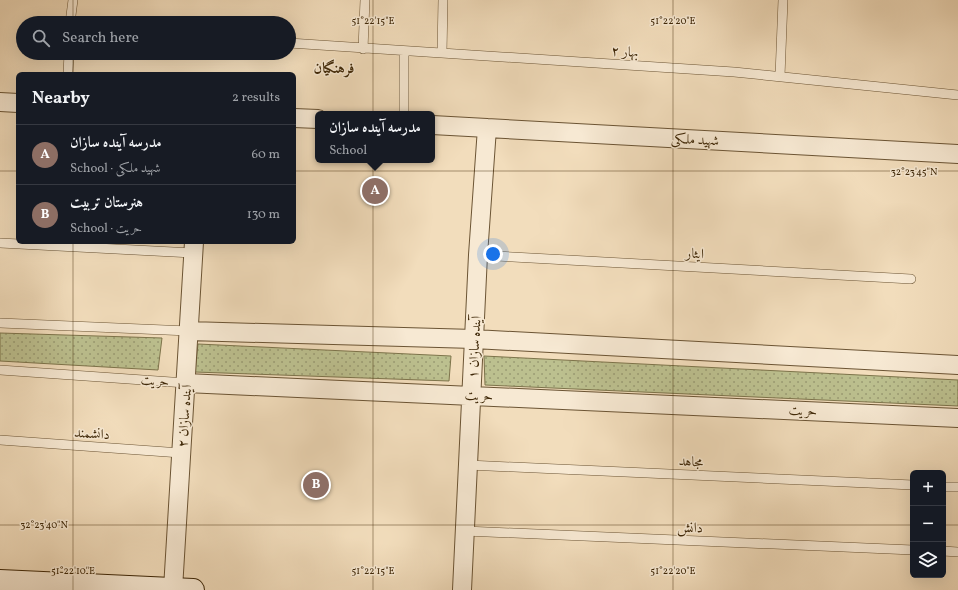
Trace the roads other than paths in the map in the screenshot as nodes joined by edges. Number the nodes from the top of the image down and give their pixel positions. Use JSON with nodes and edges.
{"nodes":[{"id":1,"x":72,"y":0,"type":"edge"},
{"id":2,"x":365,"y":0,"type":"edge"},
{"id":3,"x":443,"y":0,"type":"edge"},
{"id":4,"x":784,"y":0,"type":"edge"},
{"id":5,"x":71,"y":16,"type":"edge"},
{"id":6,"x":296,"y":44,"type":"edge"},
{"id":7,"x":363,"y":49,"type":"junction"},
{"id":8,"x":404,"y":51,"type":"junction"},
{"id":9,"x":442,"y":53,"type":"junction"},
{"id":10,"x":69,"y":60,"type":"edge"},
{"id":11,"x":68,"y":72,"type":"edge"},
{"id":12,"x":780,"y":76,"type":"junction"},
{"id":13,"x":958,"y":95,"type":"edge"},
{"id":14,"x":0,"y":102,"type":"edge"},
{"id":15,"x":16,"y":103,"type":"edge"},
{"id":16,"x":404,"y":111,"type":"edge"},
{"id":17,"x":296,"y":118,"type":"edge"},
{"id":18,"x":315,"y":119,"type":"edge"},
{"id":19,"x":435,"y":125,"type":"edge"},
{"id":20,"x":487,"y":128,"type":"junction"},
{"id":21,"x":958,"y":154,"type":"edge"},
{"id":22,"x":0,"y":242,"type":"edge"},
{"id":23,"x":16,"y":242,"type":"edge"},
{"id":24,"x":65,"y":244,"type":"edge"},
{"id":25,"x":194,"y":248,"type":"edge"},
{"id":26,"x":478,"y":256,"type":"junction"},
{"id":27,"x":911,"y":279,"type":"dead end"},
{"id":28,"x":0,"y":323,"type":"edge"},
{"id":29,"x":189,"y":331,"type":"junction"},
{"id":30,"x":474,"y":339,"type":"junction"},
{"id":31,"x":958,"y":365,"type":"edge"},
{"id":32,"x":0,"y":370,"type":"edge"},
{"id":33,"x":186,"y":382,"type":"junction"},
{"id":34,"x":472,"y":395,"type":"junction"},
{"id":35,"x":958,"y":418,"type":"edge"},
{"id":36,"x":0,"y":440,"type":"edge"},
{"id":37,"x":181,"y":453,"type":"junction"},
{"id":38,"x":468,"y":465,"type":"junction"},
{"id":39,"x":910,"y":485,"type":"edge"},
{"id":40,"x":946,"y":487,"type":"edge"},
{"id":41,"x":958,"y":487,"type":"edge"},
{"id":42,"x":465,"y":531,"type":"junction"},
{"id":43,"x":910,"y":550,"type":"edge"},
{"id":44,"x":946,"y":551,"type":"edge"},
{"id":45,"x":958,"y":552,"type":"edge"},
{"id":46,"x":0,"y":581,"type":"edge"},
{"id":47,"x":72,"y":587,"type":"edge"},
{"id":48,"x":183,"y":590,"type":"edge"},
{"id":49,"x":462,"y":590,"type":"edge"}],
"edges":[{"from":1,"to":5,"type":"lane"},
{"from":2,"to":7,"type":"lane"},
{"from":3,"to":9,"type":"lane"},
{"from":4,"to":12,"type":"lane"},
{"from":6,"to":7,"type":"lane","name":"بهار ۲"},
{"from":7,"to":8,"type":"lane","name":"بهار ۲"},
{"from":8,"to":9,"type":"lane","name":"بهار ۲"},
{"from":8,"to":16,"type":"lane"},
{"from":9,"to":12,"type":"lane","name":"بهار ۲"},
{"from":10,"to":11,"type":"lane"},
{"from":12,"to":13,"type":"lane","name":"بهار ۲"},
{"from":14,"to":15,"type":"street"},
{"from":17,"to":18,"type":"street"},
{"from":19,"to":20,"type":"street","name":"شهید ملکی"},
{"from":20,"to":21,"type":"street","name":"شهید ملکی"},
{"from":20,"to":26,"type":"street","name":"آینده سازان ۱"},
{"from":22,"to":23,"type":"lane"},
{"from":24,"to":25,"type":"lane"},
{"from":25,"to":29,"type":"street","name":"آینده سازان ۲"},
{"from":26,"to":27,"type":"lane","name":"ایثار"},
{"from":26,"to":30,"type":"street","name":"آینده سازان ۱"},
{"from":28,"to":29,"type":"lane"},
{"from":29,"to":30,"type":"street"},
{"from":29,"to":33,"type":"street","name":"آینده سازان ۲"},
{"from":30,"to":31,"type":"street"},
{"from":30,"to":34,"type":"street","name":"آینده سازان ۱"},
{"from":32,"to":33,"type":"lane","name":"حریت"},
{"from":33,"to":34,"type":"street","name":"حریت"},
{"from":33,"to":37,"type":"street","name":"آینده سازان ۲"},
{"from":34,"to":35,"type":"street","name":"حریت"},
{"from":34,"to":38,"type":"street","name":"آینده سازان ۱"},
{"from":36,"to":37,"type":"lane","name":"دانشمند"},
{"from":37,"to":48,"type":"street","name":"آینده سازان ۲"},
{"from":38,"to":39,"type":"lane","name":"مجاهد"},
{"from":38,"to":42,"type":"street","name":"آینده سازان ۱"},
{"from":40,"to":41,"type":"lane"},
{"from":42,"to":43,"type":"lane","name":"دانش"},
{"from":42,"to":49,"type":"street","name":"آینده سازان ۱"},
{"from":44,"to":45,"type":"lane"},
{"from":46,"to":47,"type":"main road"},
{"from":47,"to":48,"type":"main road"}]}
